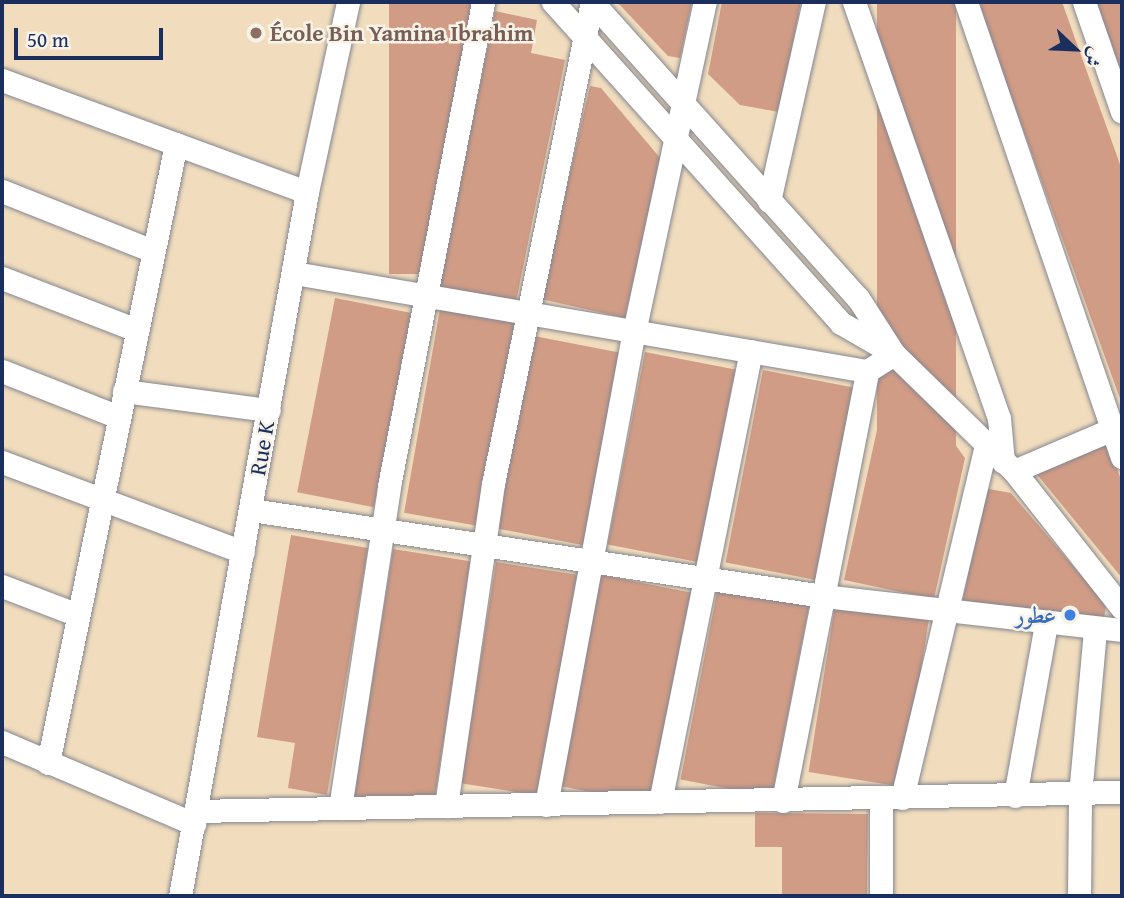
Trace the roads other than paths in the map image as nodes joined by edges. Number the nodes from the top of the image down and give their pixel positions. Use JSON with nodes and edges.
{"nodes":[{"id":1,"x":348,"y":2,"type":"edge"},
{"id":2,"x":483,"y":2,"type":"edge"},
{"id":3,"x":553,"y":2,"type":"edge"},
{"id":4,"x":592,"y":2,"type":"edge"},
{"id":5,"x":705,"y":2,"type":"edge"},
{"id":6,"x":814,"y":2,"type":"edge"},
{"id":7,"x":854,"y":2,"type":"edge"},
{"id":8,"x":966,"y":2,"type":"edge"},
{"id":9,"x":1084,"y":2,"type":"edge"},
{"id":10,"x":584,"y":37,"type":"junction"},
{"id":11,"x":2,"y":79,"type":"edge"},
{"id":12,"x":683,"y":108,"type":"junction"},
{"id":13,"x":1122,"y":113,"type":"edge"},
{"id":14,"x":677,"y":140,"type":"junction"},
{"id":15,"x":176,"y":144,"type":"junction"},
{"id":16,"x":2,"y":191,"type":"edge"},
{"id":17,"x":307,"y":192,"type":"junction"},
{"id":18,"x":769,"y":201,"type":"junction"},
{"id":19,"x":153,"y":251,"type":"junction"},
{"id":20,"x":294,"y":273,"type":"junction"},
{"id":21,"x":2,"y":278,"type":"edge"},
{"id":22,"x":424,"y":298,"type":"junction"},
{"id":23,"x":524,"y":313,"type":"junction"},
{"id":24,"x":137,"y":330,"type":"junction"},
{"id":25,"x":634,"y":332,"type":"junction"},
{"id":26,"x":751,"y":351,"type":"junction"},
{"id":27,"x":894,"y":354,"type":"junction"},
{"id":28,"x":2,"y":371,"type":"edge"},
{"id":29,"x":867,"y":371,"type":"junction"},
{"id":30,"x":124,"y":391,"type":"junction"},
{"id":31,"x":269,"y":410,"type":"junction"},
{"id":32,"x":119,"y":417,"type":"junction"},
{"id":33,"x":1117,"y":427,"type":"edge"},
{"id":34,"x":986,"y":445,"type":"junction"},
{"id":35,"x":1122,"y":457,"type":"edge"},
{"id":36,"x":2,"y":462,"type":"edge"},
{"id":37,"x":1009,"y":467,"type":"junction"},
{"id":38,"x":102,"y":499,"type":"junction"},
{"id":39,"x":251,"y":510,"type":"junction"},
{"id":40,"x":382,"y":533,"type":"junction"},
{"id":41,"x":483,"y":549,"type":"junction"},
{"id":42,"x":243,"y":552,"type":"junction"},
{"id":43,"x":591,"y":562,"type":"junction"},
{"id":44,"x":706,"y":577,"type":"junction"},
{"id":45,"x":2,"y":586,"type":"edge"},
{"id":46,"x":823,"y":596,"type":"junction"},
{"id":47,"x":1122,"y":608,"type":"edge"},
{"id":48,"x":943,"y":611,"type":"junction"},
{"id":49,"x":78,"y":615,"type":"junction"},
{"id":50,"x":1046,"y":623,"type":"junction"},
{"id":51,"x":1095,"y":629,"type":"junction"},
{"id":52,"x":1122,"y":630,"type":"edge"},
{"id":53,"x":2,"y":743,"type":"edge"},
{"id":54,"x":48,"y":763,"type":"junction"},
{"id":55,"x":1122,"y":792,"type":"edge"},
{"id":56,"x":1080,"y":795,"type":"junction"},
{"id":57,"x":1015,"y":796,"type":"junction"},
{"id":58,"x":892,"y":799,"type":"junction"},
{"id":59,"x":783,"y":801,"type":"junction"},
{"id":60,"x":660,"y":802,"type":"junction"},
{"id":61,"x":546,"y":805,"type":"junction"},
{"id":62,"x":446,"y":806,"type":"junction"},
{"id":63,"x":340,"y":808,"type":"junction"},
{"id":64,"x":195,"y":817,"type":"junction"},
{"id":65,"x":180,"y":896,"type":"edge"},
{"id":66,"x":881,"y":896,"type":"edge"},
{"id":67,"x":1079,"y":896,"type":"edge"}],
"edges":[{"from":1,"to":17,"type":"street","name":"Rue K"},
{"from":2,"to":22,"type":"street"},
{"from":3,"to":10,"type":"street"},
{"from":4,"to":10,"type":"street"},
{"from":4,"to":12,"type":"street"},
{"from":5,"to":12,"type":"street"},
{"from":6,"to":18,"type":"street"},
{"from":7,"to":37,"type":"street"},
{"from":8,"to":33,"type":"street"},
{"from":9,"to":13,"type":"street"},
{"from":10,"to":14,"type":"street"},
{"from":10,"to":23,"type":"street"},
{"from":11,"to":15,"type":"street"},
{"from":12,"to":14,"type":"street"},
{"from":12,"to":18,"type":"street"},
{"from":14,"to":25,"type":"street"},
{"from":14,"to":27,"type":"street"},
{"from":15,"to":17,"type":"street"},
{"from":15,"to":19,"type":"street"},
{"from":16,"to":19,"type":"street"},
{"from":17,"to":20,"type":"street","name":"Rue K"},
{"from":18,"to":27,"type":"street"},
{"from":19,"to":24,"type":"street"},
{"from":20,"to":22,"type":"street"},
{"from":20,"to":31,"type":"street","name":"Rue K"},
{"from":21,"to":24,"type":"street"},
{"from":22,"to":23,"type":"street"},
{"from":22,"to":40,"type":"street"},
{"from":23,"to":25,"type":"street"},
{"from":23,"to":41,"type":"street"},
{"from":24,"to":30,"type":"street"},
{"from":25,"to":26,"type":"street"},
{"from":25,"to":43,"type":"street"},
{"from":26,"to":29,"type":"street"},
{"from":26,"to":44,"type":"street"},
{"from":27,"to":29,"type":"street"},
{"from":27,"to":34,"type":"street"},
{"from":28,"to":32,"type":"street"},
{"from":29,"to":46,"type":"street"},
{"from":30,"to":31,"type":"street"},
{"from":30,"to":32,"type":"street"},
{"from":31,"to":39,"type":"street","name":"Rue K"},
{"from":32,"to":38,"type":"street"},
{"from":33,"to":35,"type":"street"},
{"from":33,"to":37,"type":"street"},
{"from":34,"to":37,"type":"street"},
{"from":34,"to":48,"type":"street"},
{"from":36,"to":38,"type":"street"},
{"from":37,"to":47,"type":"street"},
{"from":38,"to":42,"type":"street"},
{"from":38,"to":49,"type":"street"},
{"from":39,"to":40,"type":"street"},
{"from":39,"to":42,"type":"street","name":"Rue K"},
{"from":40,"to":41,"type":"street"},
{"from":40,"to":63,"type":"street"},
{"from":41,"to":43,"type":"street"},
{"from":41,"to":62,"type":"street"},
{"from":42,"to":64,"type":"street","name":"Rue K"},
{"from":43,"to":44,"type":"street"},
{"from":43,"to":61,"type":"street"},
{"from":44,"to":46,"type":"street"},
{"from":44,"to":60,"type":"street"},
{"from":45,"to":49,"type":"street"},
{"from":46,"to":48,"type":"street"},
{"from":46,"to":59,"type":"street"},
{"from":48,"to":50,"type":"street"},
{"from":48,"to":58,"type":"street"},
{"from":49,"to":54,"type":"street"},
{"from":50,"to":51,"type":"street"},
{"from":50,"to":57,"type":"street"},
{"from":51,"to":52,"type":"street"},
{"from":51,"to":56,"type":"street"},
{"from":53,"to":54,"type":"street"},
{"from":54,"to":64,"type":"street"},
{"from":55,"to":56,"type":"street"},
{"from":56,"to":57,"type":"street"},
{"from":56,"to":67,"type":"street"},
{"from":57,"to":58,"type":"street"},
{"from":58,"to":59,"type":"street"},
{"from":58,"to":66,"type":"street"},
{"from":59,"to":60,"type":"street"},
{"from":60,"to":61,"type":"street"},
{"from":61,"to":62,"type":"street"},
{"from":62,"to":63,"type":"street"},
{"from":63,"to":64,"type":"street"},
{"from":64,"to":65,"type":"street","name":"Rue K"}]}
